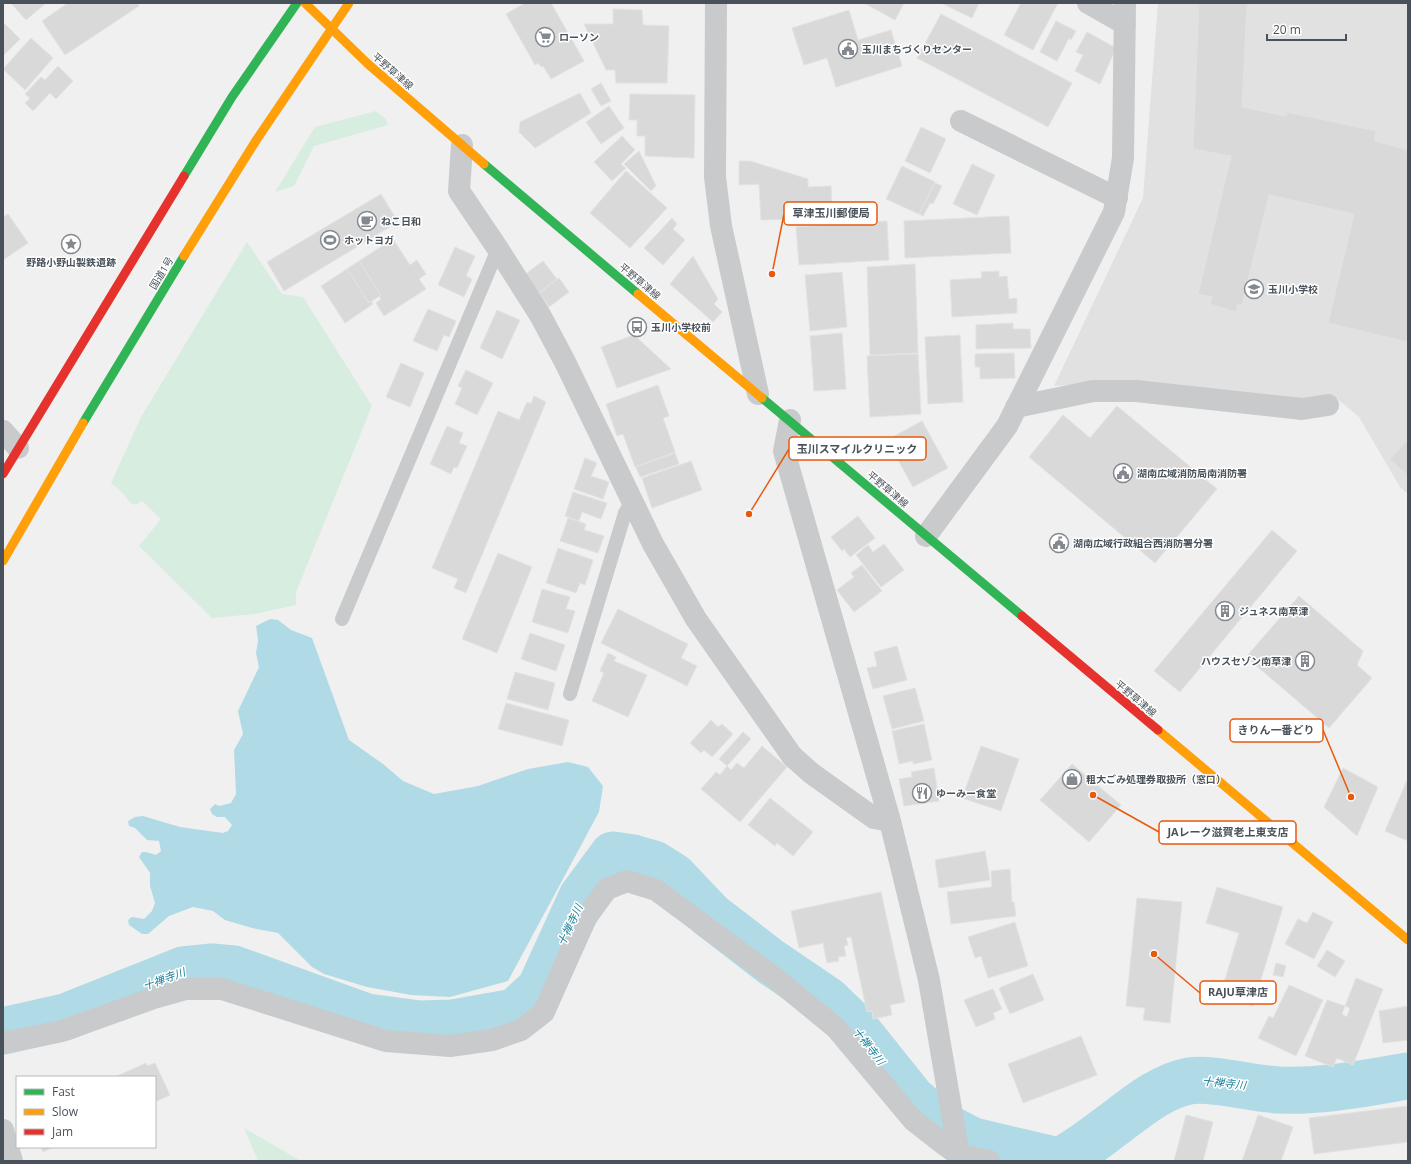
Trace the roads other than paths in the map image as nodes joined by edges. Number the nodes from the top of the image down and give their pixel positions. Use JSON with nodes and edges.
{"nodes":[{"id":1,"x":297,"y":3,"type":"edge"},
{"id":2,"x":305,"y":3,"type":"edge"},
{"id":3,"x":349,"y":3,"type":"edge"},
{"id":4,"x":716,"y":3,"type":"edge"},
{"id":5,"x":1088,"y":3,"type":"edge"},
{"id":6,"x":1125,"y":13,"type":"edge"},
{"id":7,"x":331,"y":29,"type":"junction"},
{"id":8,"x":961,"y":121,"type":"dead end"},
{"id":9,"x":462,"y":145,"type":"junction"},
{"id":10,"x":1116,"y":198,"type":"junction"},
{"id":11,"x":498,"y":249,"type":"junction"},
{"id":12,"x":758,"y":394,"type":"junction"},
{"id":13,"x":1328,"y":405,"type":"dead end"},
{"id":14,"x":1016,"y":407,"type":"junction"},
{"id":15,"x":790,"y":420,"type":"junction"},
{"id":16,"x":3,"y":431,"type":"edge"},
{"id":17,"x":18,"y":448,"type":"junction"},
{"id":18,"x":3,"y":474,"type":"edge"},
{"id":19,"x":632,"y":501,"type":"junction"},
{"id":20,"x":926,"y":536,"type":"junction"},
{"id":21,"x":3,"y":561,"type":"edge"},
{"id":22,"x":342,"y":619,"type":"dead end"},
{"id":23,"x":570,"y":694,"type":"dead end"},
{"id":24,"x":890,"y":821,"type":"junction"},
{"id":25,"x":1408,"y":940,"type":"edge"},
{"id":26,"x":3,"y":1043,"type":"edge"},
{"id":27,"x":3,"y":1130,"type":"edge"},
{"id":28,"x":958,"y":1145,"type":"edge"},
{"id":29,"x":12,"y":1161,"type":"edge"},
{"id":30,"x":989,"y":1161,"type":"edge"}],
"edges":[{"from":1,"to":17,"type":"main road"},
{"from":2,"to":7,"type":"main road","name":"平野草津線"},
{"from":3,"to":7,"type":"main road","name":"国道1号"},
{"from":4,"to":12,"type":"street"},
{"from":5,"to":6,"type":"street"},
{"from":6,"to":10,"type":"street"},
{"from":7,"to":9,"type":"main road","name":"平野草津線"},
{"from":7,"to":21,"type":"main road","name":"国道1号"},
{"from":8,"to":10,"type":"street"},
{"from":9,"to":11,"type":"street"},
{"from":9,"to":12,"type":"main road","name":"平野草津線"},
{"from":10,"to":14,"type":"street"},
{"from":11,"to":19,"type":"street"},
{"from":11,"to":22,"type":"lane"},
{"from":12,"to":15,"type":"main road","name":"平野草津線"},
{"from":13,"to":14,"type":"street"},
{"from":14,"to":20,"type":"street"},
{"from":15,"to":20,"type":"main road","name":"平野草津線"},
{"from":15,"to":24,"type":"street"},
{"from":16,"to":17,"type":"street"},
{"from":17,"to":18,"type":"main road"},
{"from":19,"to":23,"type":"lane"},
{"from":19,"to":24,"type":"street"},
{"from":20,"to":25,"type":"main road","name":"平野草津線"},
{"from":24,"to":28,"type":"street"},
{"from":26,"to":28,"type":"street"},
{"from":27,"to":29,"type":"street"},
{"from":28,"to":30,"type":"street"}]}
